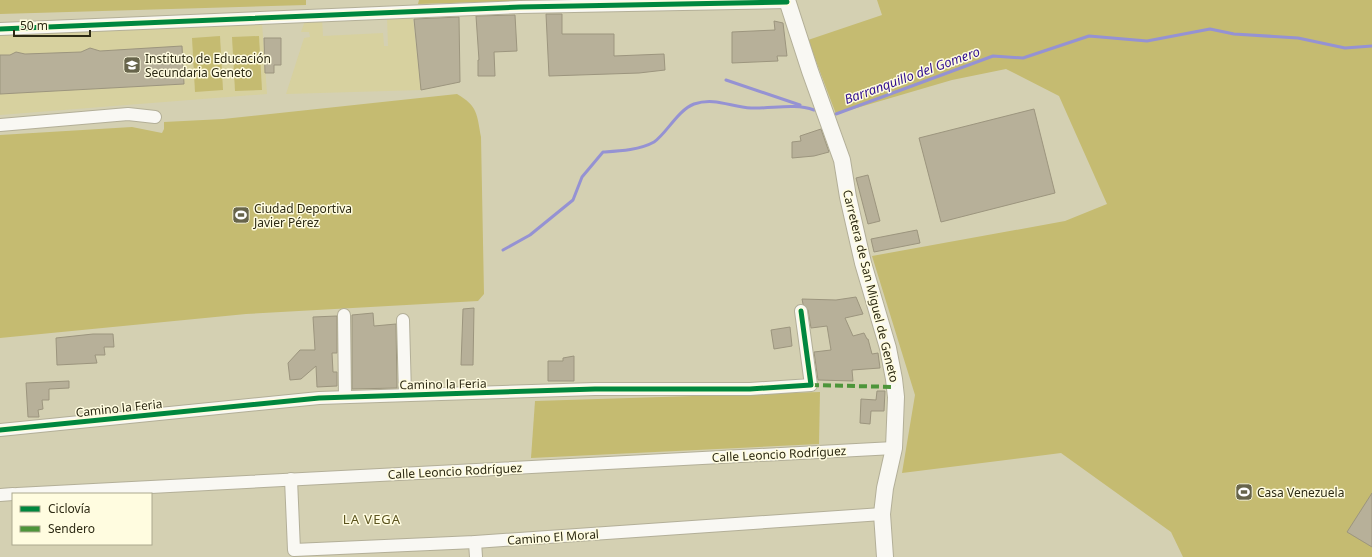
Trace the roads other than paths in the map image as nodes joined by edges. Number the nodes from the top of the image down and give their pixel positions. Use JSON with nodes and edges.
{"nodes":[{"id":1,"x":787,"y":1,"type":"edge"},
{"id":2,"x":0,"y":29,"type":"edge"},
{"id":3,"x":155,"y":117,"type":"dead end"},
{"id":4,"x":0,"y":125,"type":"edge"},
{"id":5,"x":801,"y":311,"type":"dead end"},
{"id":6,"x":344,"y":315,"type":"dead end"},
{"id":7,"x":403,"y":320,"type":"dead end"},
{"id":8,"x":405,"y":395,"type":"junction"},
{"id":9,"x":345,"y":397,"type":"junction"},
{"id":10,"x":0,"y":430,"type":"edge"},
{"id":11,"x":894,"y":448,"type":"junction"},
{"id":12,"x":291,"y":479,"type":"junction"},
{"id":13,"x":35,"y":493,"type":"edge"},
{"id":14,"x":12,"y":494,"type":"edge"},
{"id":15,"x":0,"y":495,"type":"edge"},
{"id":16,"x":882,"y":514,"type":"junction"},
{"id":17,"x":475,"y":542,"type":"junction"},
{"id":18,"x":476,"y":557,"type":"edge"},
{"id":19,"x":886,"y":557,"type":"edge"}],
"edges":[{"from":1,"to":2,"type":"street"},
{"from":1,"to":11,"type":"main road","name":"Carretera de San Miguel de Geneto"},
{"from":3,"to":4,"type":"street"},
{"from":5,"to":8,"type":"street","name":"Camino la Feria"},
{"from":6,"to":9,"type":"street"},
{"from":7,"to":8,"type":"street"},
{"from":8,"to":9,"type":"street","name":"Camino la Feria"},
{"from":9,"to":10,"type":"street","name":"Camino la Feria"},
{"from":11,"to":12,"type":"street","name":"Calle Leoncio Rodríguez"},
{"from":11,"to":16,"type":"main road","name":"Carretera de San Miguel de Geneto"},
{"from":12,"to":13,"type":"street","name":"Calle Leoncio Rodríguez"},
{"from":12,"to":17,"type":"street","name":"Camino El Moral"},
{"from":14,"to":15,"type":"street"},
{"from":16,"to":17,"type":"street","name":"Camino El Moral"},
{"from":16,"to":19,"type":"main road","name":"Carretera de San Miguel de Geneto"},
{"from":17,"to":18,"type":"street"}]}
